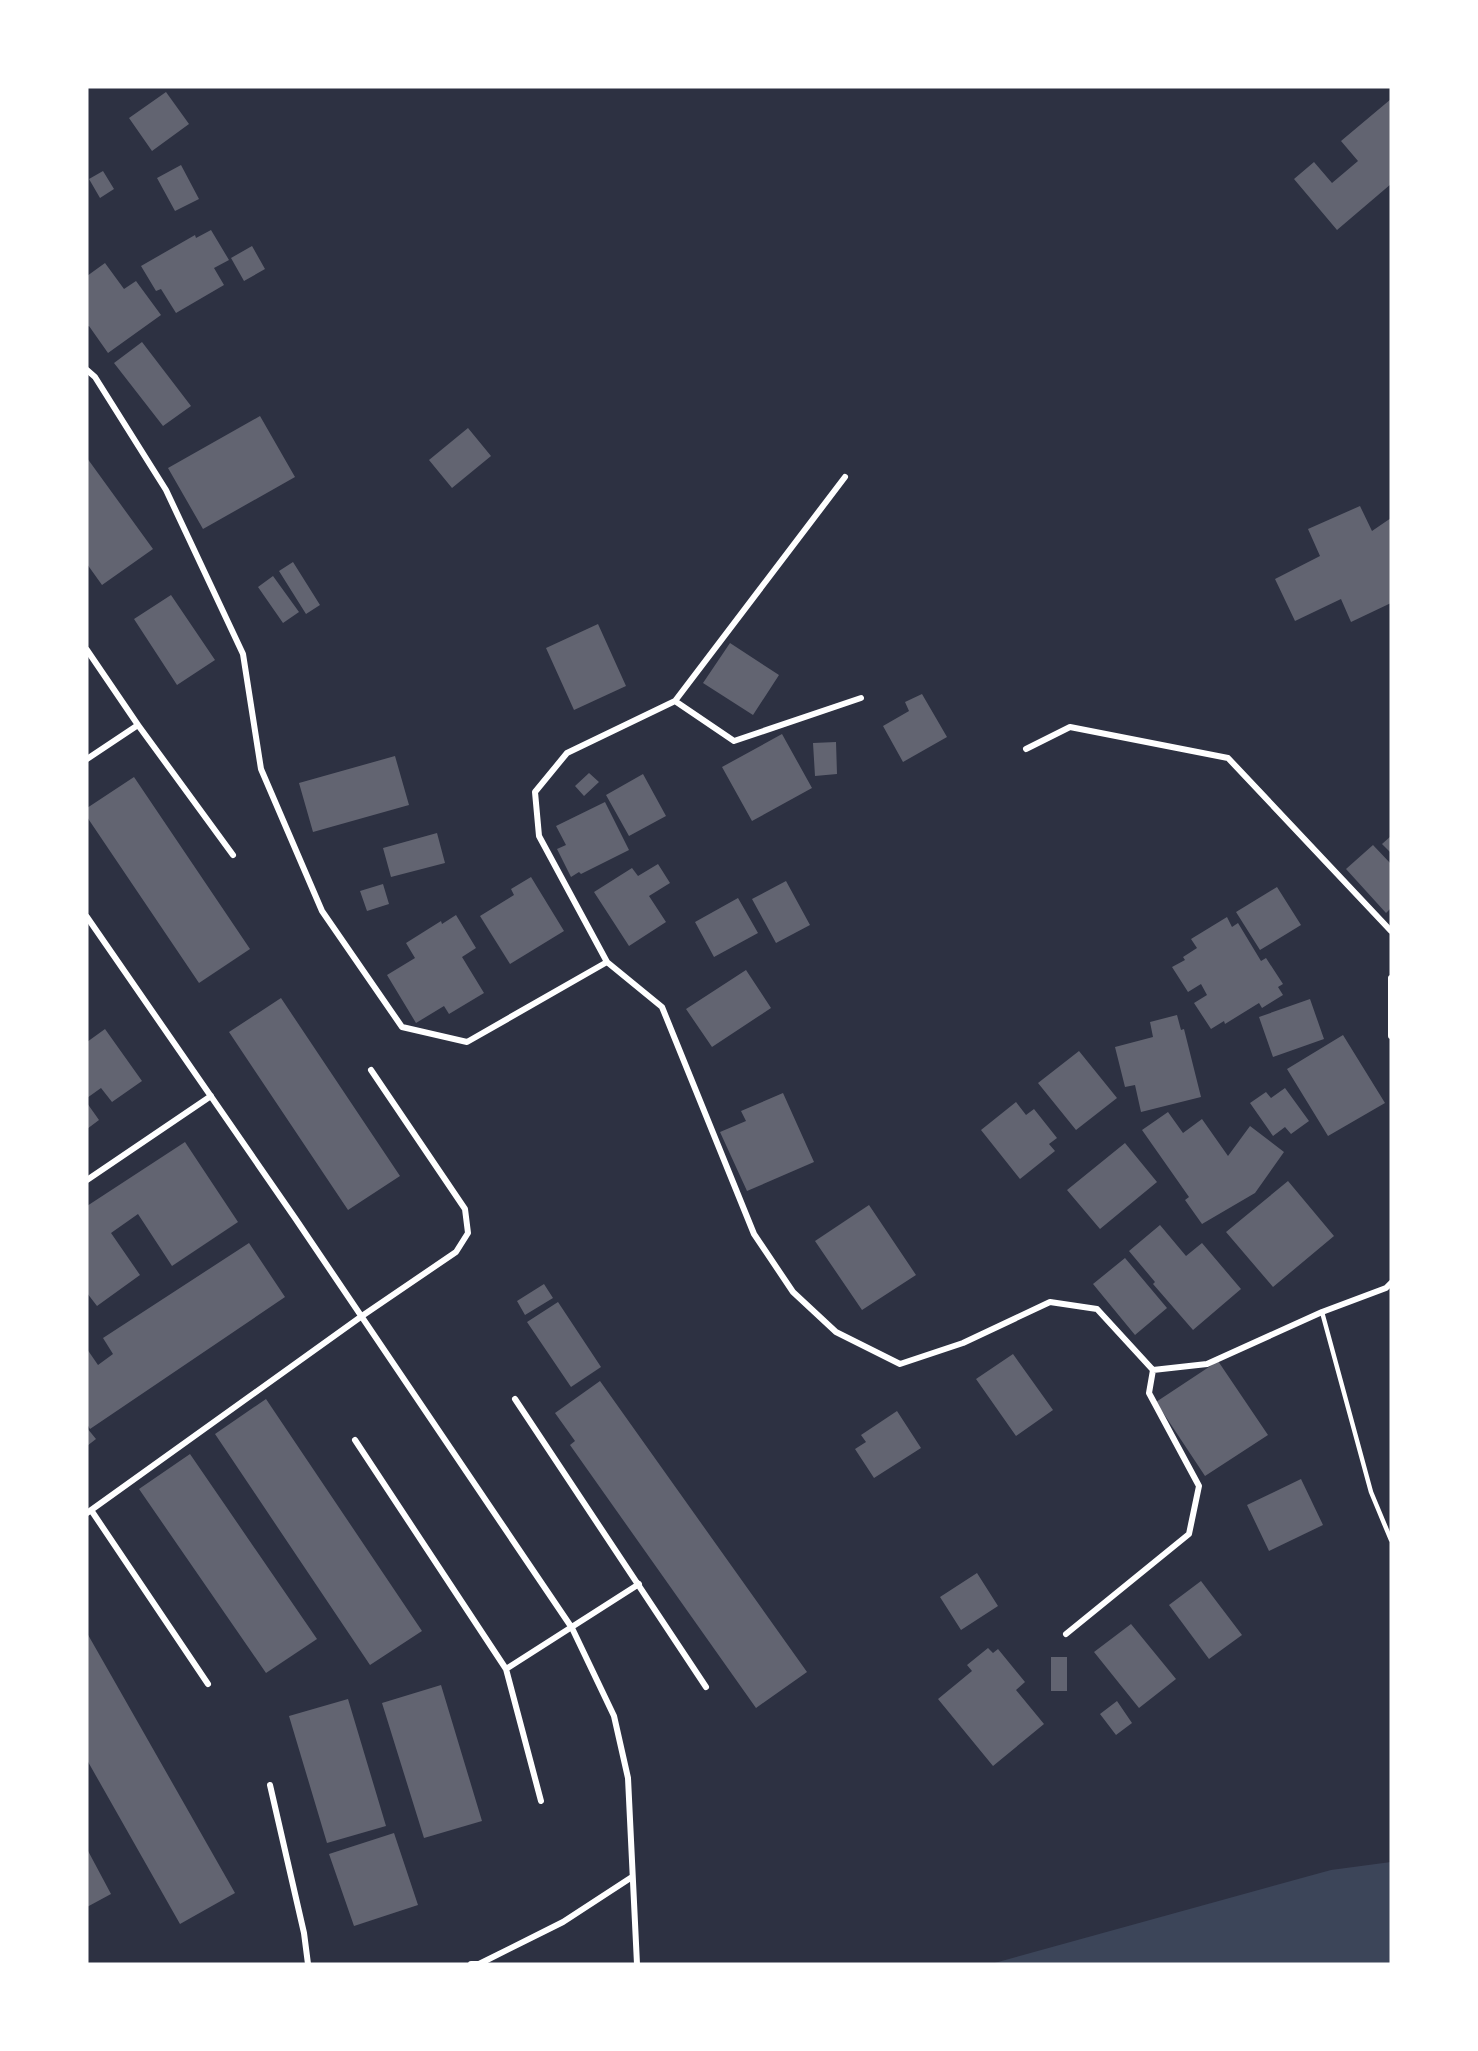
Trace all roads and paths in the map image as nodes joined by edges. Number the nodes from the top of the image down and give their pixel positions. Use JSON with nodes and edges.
{"nodes":[{"id":1,"x":87,"y":370,"type":"edge"},
{"id":2,"x":845,"y":477,"type":"dead end"},
{"id":3,"x":87,"y":650,"type":"edge"},
{"id":4,"x":861,"y":698,"type":"dead end"},
{"id":5,"x":675,"y":700,"type":"junction"},
{"id":6,"x":138,"y":725,"type":"junction"},
{"id":7,"x":1026,"y":749,"type":"dead end"},
{"id":8,"x":87,"y":759,"type":"edge"},
{"id":9,"x":233,"y":855,"type":"dead end"},
{"id":10,"x":87,"y":917,"type":"edge"},
{"id":11,"x":1391,"y":931,"type":"edge"},
{"id":12,"x":607,"y":962,"type":"junction"},
{"id":13,"x":1391,"y":978,"type":"edge"},
{"id":14,"x":1391,"y":1036,"type":"edge"},
{"id":15,"x":371,"y":1070,"type":"dead end"},
{"id":16,"x":211,"y":1096,"type":"junction"},
{"id":17,"x":87,"y":1180,"type":"edge"},
{"id":18,"x":1391,"y":1282,"type":"edge"},
{"id":19,"x":1322,"y":1312,"type":"junction"},
{"id":20,"x":362,"y":1316,"type":"junction"},
{"id":21,"x":1153,"y":1370,"type":"junction"},
{"id":22,"x":515,"y":1399,"type":"dead end"},
{"id":23,"x":355,"y":1440,"type":"dead end"},
{"id":24,"x":89,"y":1512,"type":"edge"},
{"id":25,"x":1391,"y":1540,"type":"edge"},
{"id":26,"x":639,"y":1584,"type":"junction"},
{"id":27,"x":572,"y":1628,"type":"junction"},
{"id":28,"x":1066,"y":1634,"type":"dead end"},
{"id":29,"x":506,"y":1670,"type":"junction"},
{"id":30,"x":208,"y":1684,"type":"dead end"},
{"id":31,"x":706,"y":1687,"type":"dead end"},
{"id":32,"x":270,"y":1785,"type":"dead end"},
{"id":33,"x":541,"y":1801,"type":"dead end"},
{"id":34,"x":632,"y":1877,"type":"junction"},
{"id":35,"x":308,"y":1964,"type":"edge"},
{"id":36,"x":471,"y":1964,"type":"edge"},
{"id":37,"x":637,"y":1964,"type":"edge"}],
"edges":[{"from":1,"to":12,"type":"street"},
{"from":2,"to":5,"type":"street"},
{"from":3,"to":6,"type":"street"},
{"from":4,"to":5,"type":"street"},
{"from":5,"to":12,"type":"street"},
{"from":6,"to":8,"type":"street"},
{"from":6,"to":9,"type":"street"},
{"from":7,"to":11,"type":"street"},
{"from":10,"to":16,"type":"street"},
{"from":12,"to":21,"type":"street"},
{"from":13,"to":14,"type":"street"},
{"from":15,"to":20,"type":"street"},
{"from":16,"to":17,"type":"street"},
{"from":16,"to":20,"type":"street"},
{"from":18,"to":19,"type":"street"},
{"from":19,"to":21,"type":"street"},
{"from":19,"to":25,"type":"lane"},
{"from":20,"to":24,"type":"street"},
{"from":20,"to":27,"type":"street"},
{"from":21,"to":28,"type":"street"},
{"from":22,"to":26,"type":"street"},
{"from":23,"to":29,"type":"street"},
{"from":24,"to":30,"type":"street"},
{"from":26,"to":27,"type":"street"},
{"from":26,"to":31,"type":"street"},
{"from":27,"to":29,"type":"street"},
{"from":27,"to":34,"type":"street"},
{"from":29,"to":33,"type":"street"},
{"from":32,"to":35,"type":"street"},
{"from":34,"to":36,"type":"street"},
{"from":34,"to":37,"type":"street"}]}
